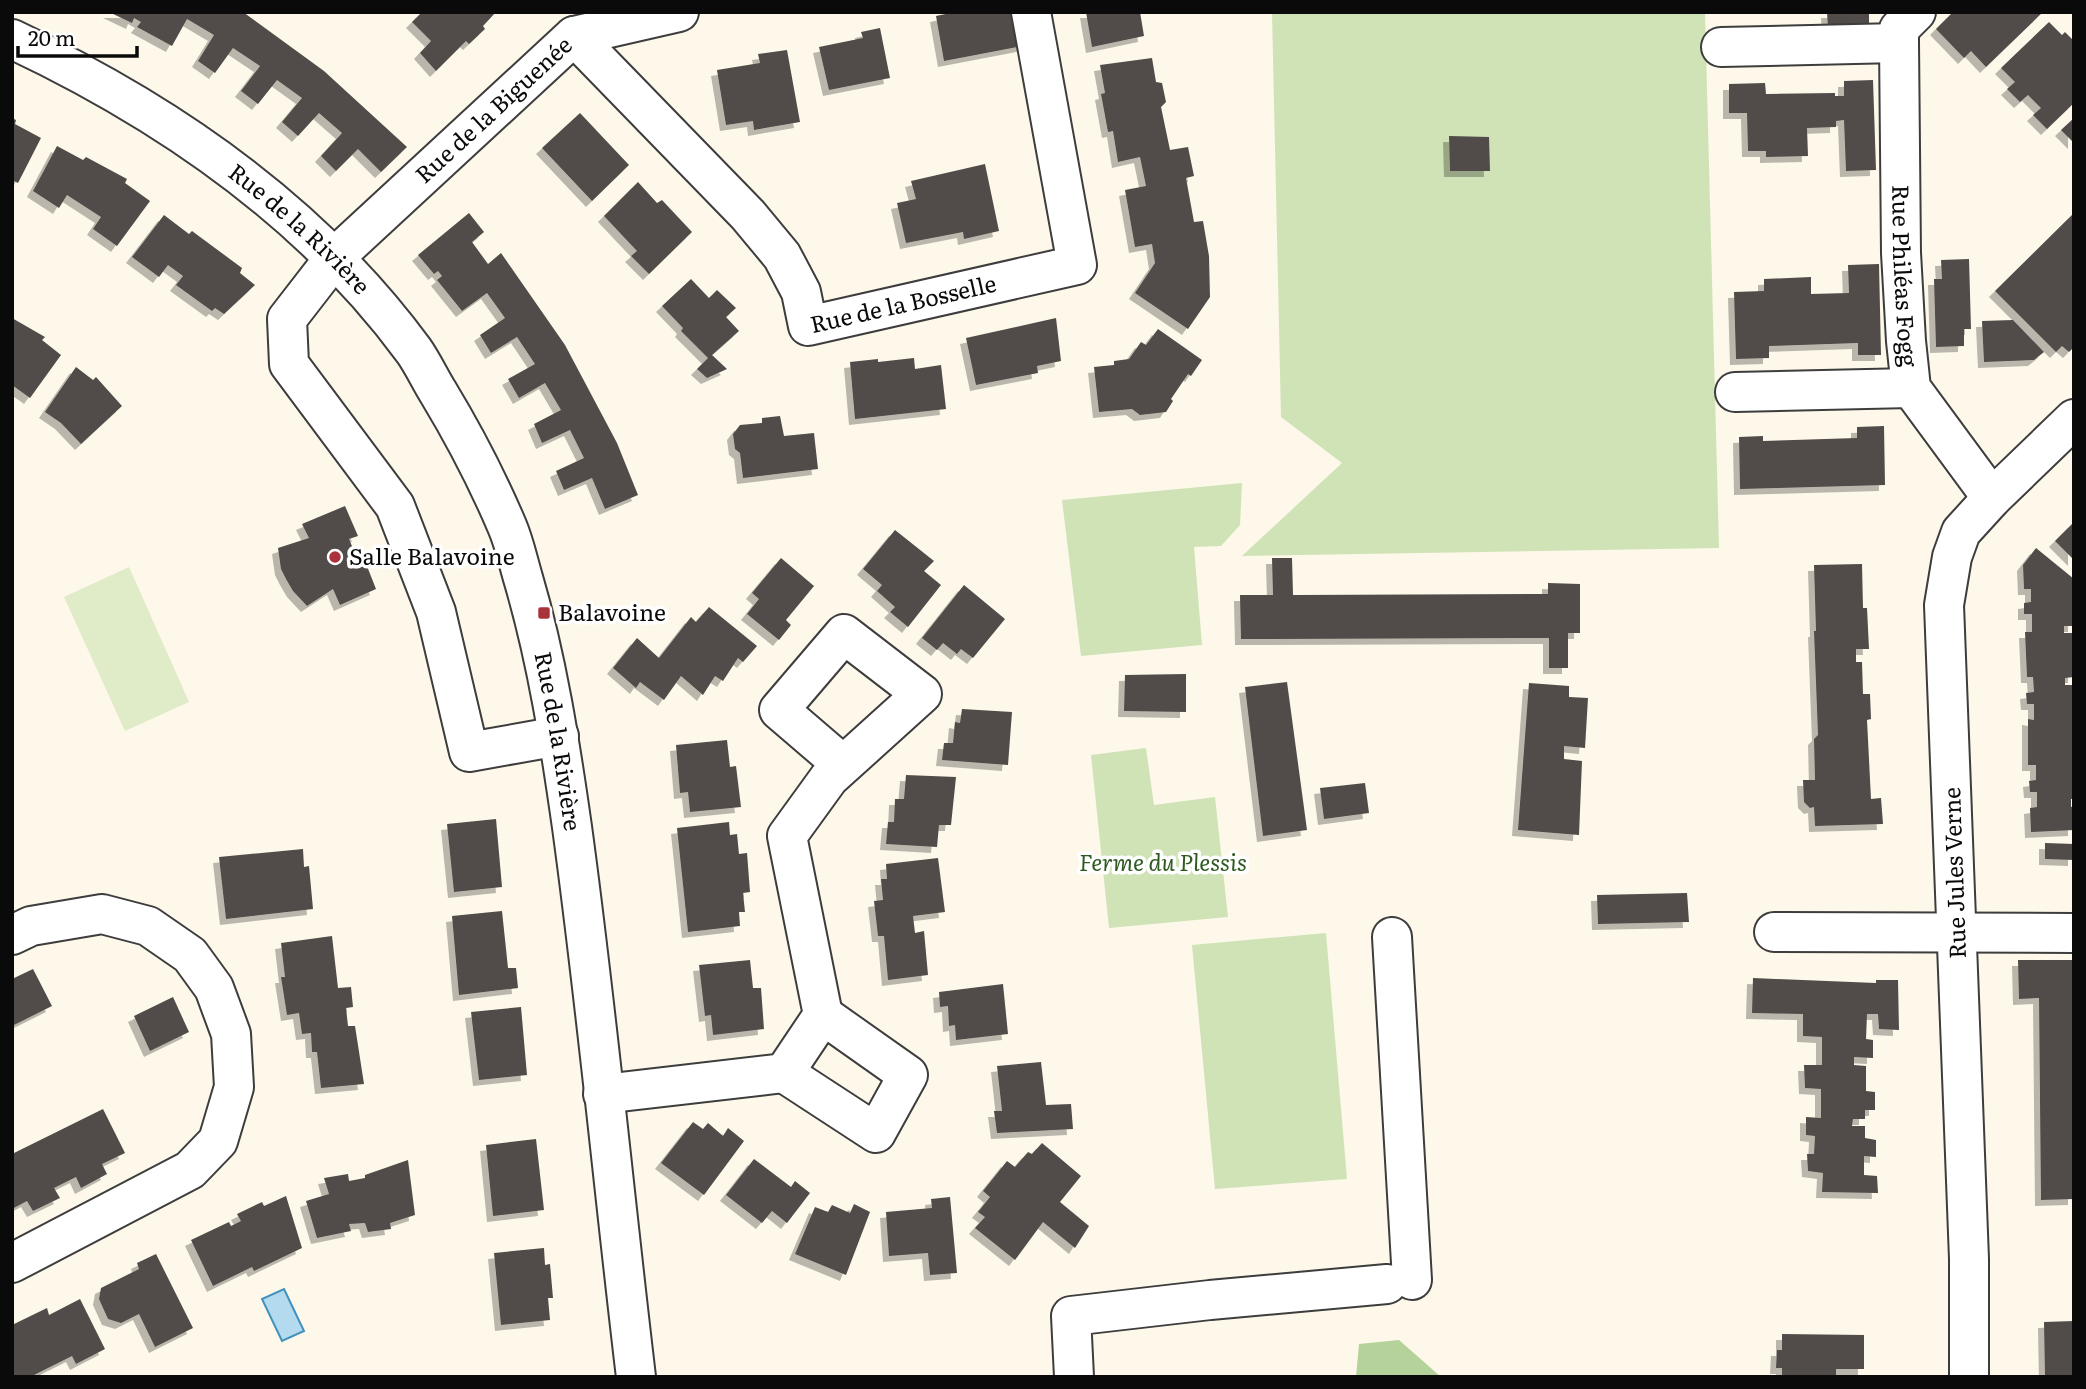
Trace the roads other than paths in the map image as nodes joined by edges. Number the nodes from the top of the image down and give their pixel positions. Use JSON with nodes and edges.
{"nodes":[{"id":1,"x":678,"y":12,"type":"edge"},
{"id":2,"x":1031,"y":12,"type":"edge"},
{"id":3,"x":1903,"y":24,"type":"edge"},
{"id":4,"x":574,"y":36,"type":"junction"},
{"id":5,"x":12,"y":39,"type":"edge"},
{"id":6,"x":1721,"y":47,"type":"dead end"},
{"id":7,"x":335,"y":257,"type":"junction"},
{"id":8,"x":1911,"y":388,"type":"junction"},
{"id":9,"x":1735,"y":392,"type":"dead end"},
{"id":10,"x":2074,"y":419,"type":"edge"},
{"id":11,"x":1992,"y":498,"type":"junction"},
{"id":12,"x":559,"y":736,"type":"junction"},
{"id":13,"x":843,"y":765,"type":"dead end"},
{"id":14,"x":1774,"y":932,"type":"dead end"},
{"id":15,"x":1958,"y":932,"type":"junction"},
{"id":16,"x":2074,"y":933,"type":"edge"},
{"id":17,"x":12,"y":935,"type":"edge"},
{"id":18,"x":1392,"y":937,"type":"dead end"},
{"id":19,"x":822,"y":1015,"type":"junction"},
{"id":20,"x":784,"y":1073,"type":"junction"},
{"id":21,"x":603,"y":1094,"type":"junction"},
{"id":22,"x":12,"y":1264,"type":"edge"},
{"id":23,"x":636,"y":1377,"type":"edge"},
{"id":24,"x":1074,"y":1377,"type":"edge"},
{"id":25,"x":1969,"y":1377,"type":"edge"}],
"edges":[{"from":1,"to":4,"type":"street","name":"Rue de la Biguenée"},
{"from":2,"to":4,"type":"street","name":"Rue de la Bosselle"},
{"from":3,"to":6,"type":"street"},
{"from":3,"to":8,"type":"street","name":"Rue Philéas Fogg"},
{"from":4,"to":7,"type":"street","name":"Rue de la Biguenée"},
{"from":5,"to":7,"type":"street","name":"Rue de la Rivière"},
{"from":7,"to":12,"type":"street","name":"Rue de la Rivière"},
{"from":7,"to":12,"type":"street","name":"Rue de la Biguenée"},
{"from":8,"to":9,"type":"street"},
{"from":8,"to":11,"type":"street","name":"Rue Philéas Fogg"},
{"from":10,"to":11,"type":"street","name":"Rue Jules Verne"},
{"from":11,"to":15,"type":"street","name":"Rue Jules Verne"},
{"from":12,"to":21,"type":"street","name":"Rue de la Rivière"},
{"from":13,"to":19,"type":"street"},
{"from":14,"to":15,"type":"street"},
{"from":15,"to":16,"type":"street"},
{"from":15,"to":25,"type":"street","name":"Rue Jules Verne"},
{"from":17,"to":22,"type":"street"},
{"from":18,"to":24,"type":"street"},
{"from":19,"to":20,"type":"street"},
{"from":19,"to":20,"type":"street"},
{"from":20,"to":21,"type":"street"},
{"from":21,"to":23,"type":"street","name":"Rue de la Rivière"}]}
